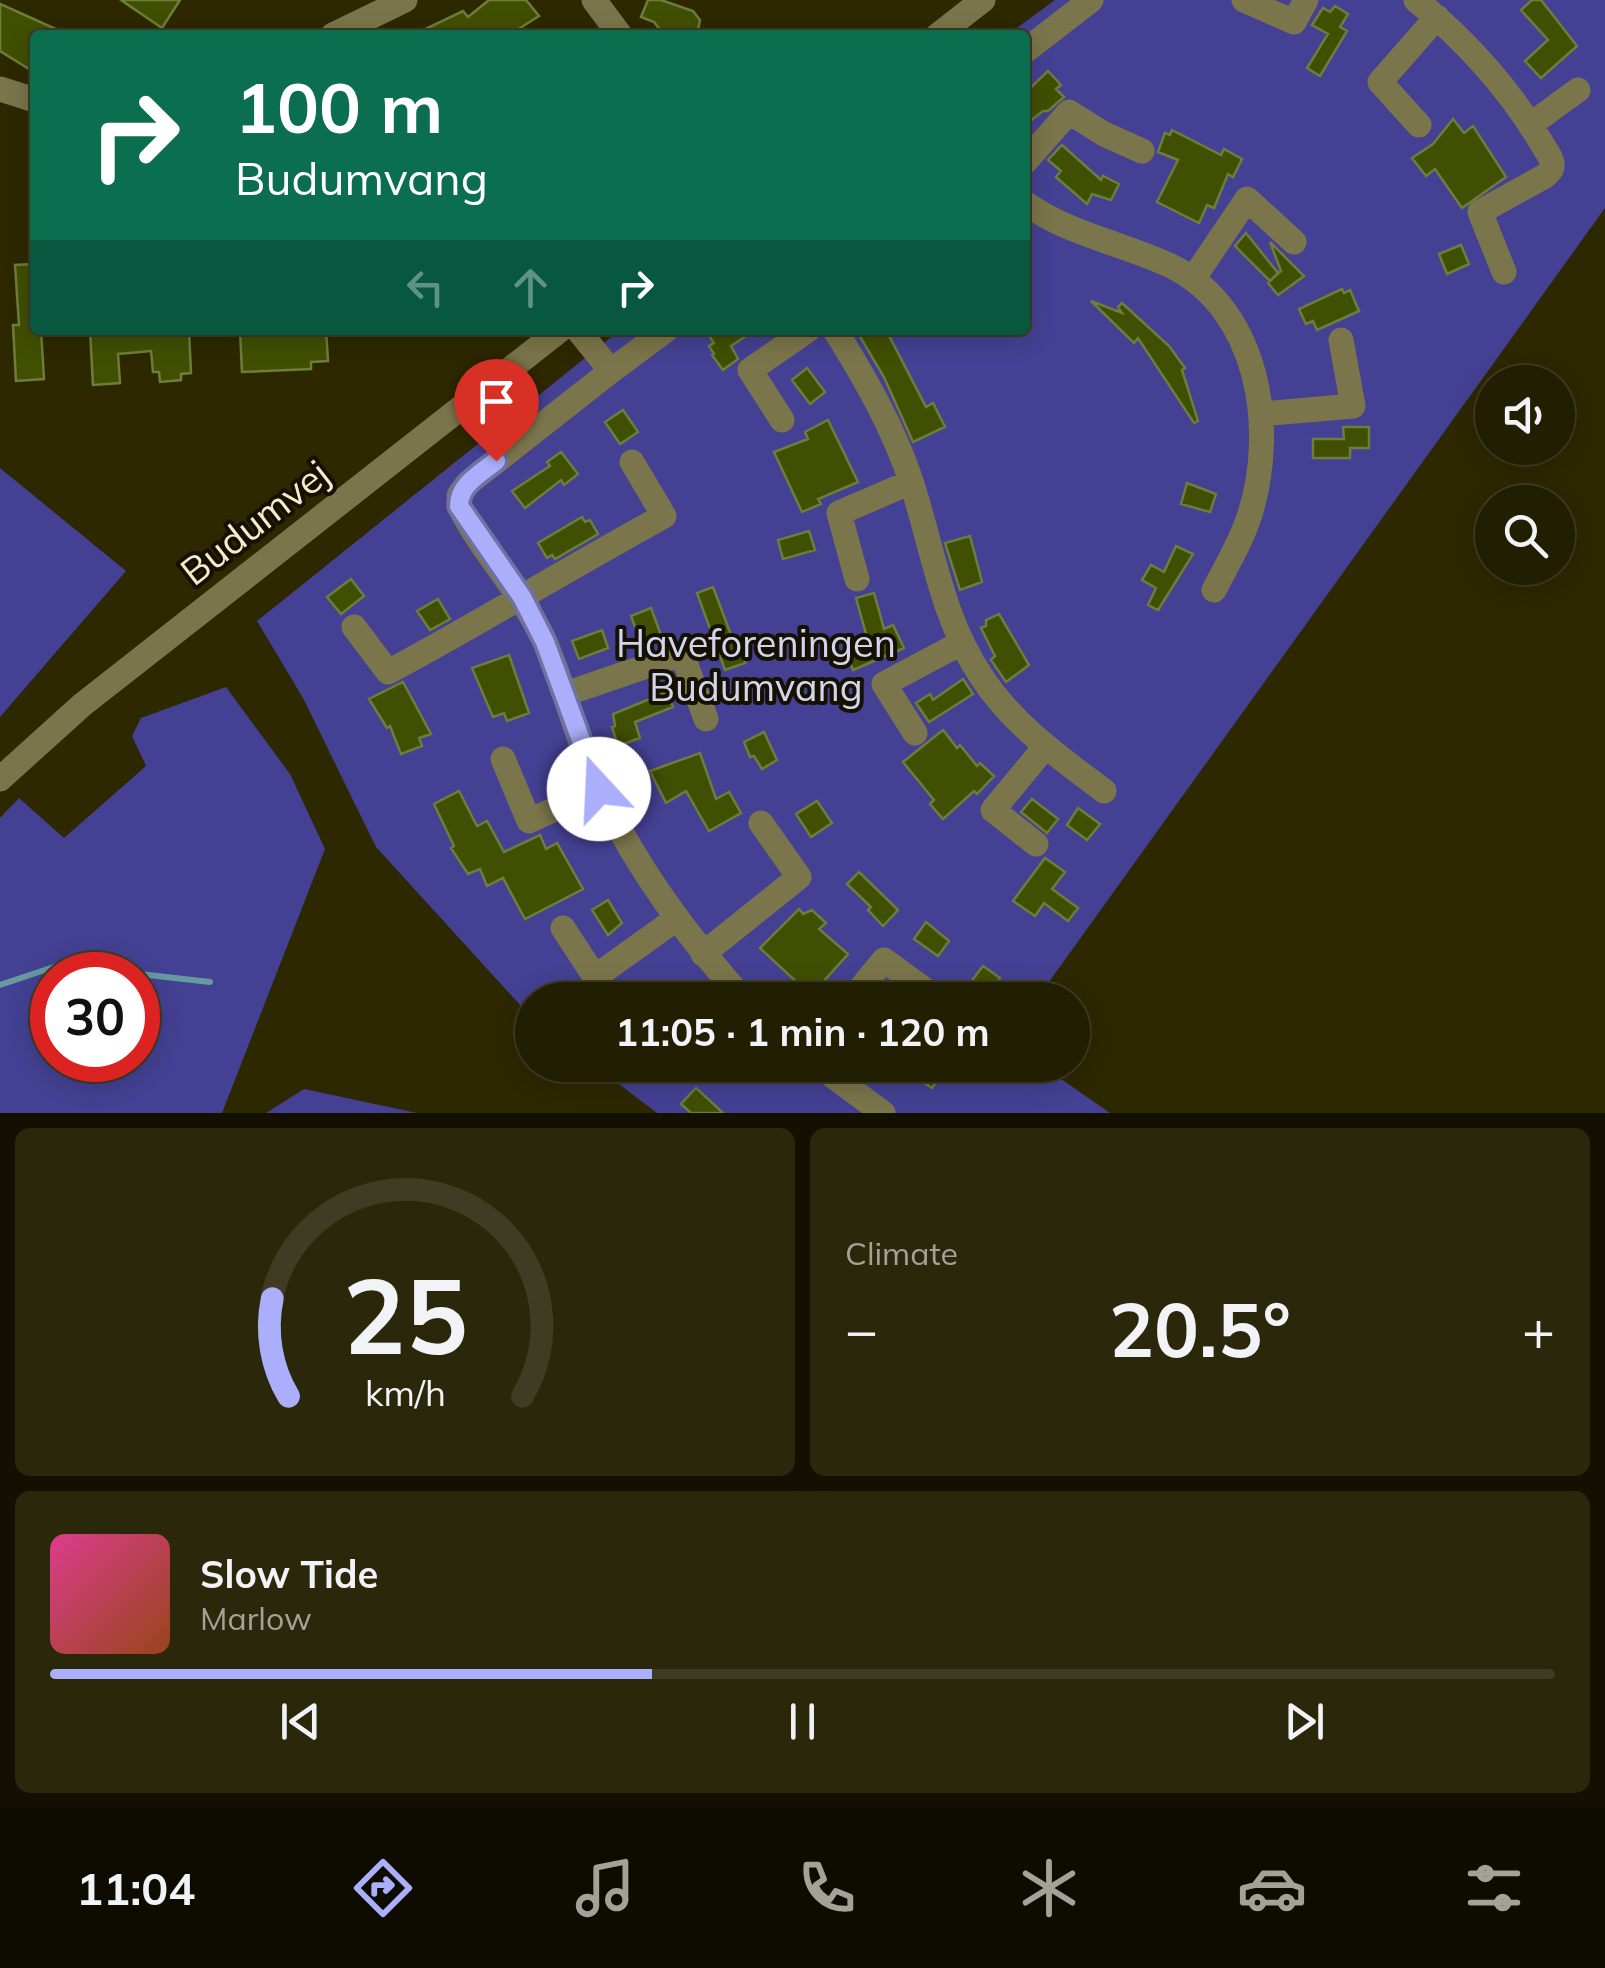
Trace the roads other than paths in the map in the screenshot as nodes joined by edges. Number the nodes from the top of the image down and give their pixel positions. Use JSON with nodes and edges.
{"nodes":[{"id":1,"x":405,"y":0,"type":"edge"},
{"id":2,"x":594,"y":0,"type":"edge"},
{"id":3,"x":983,"y":0,"type":"edge"},
{"id":4,"x":1091,"y":0,"type":"edge"},
{"id":5,"x":1244,"y":0,"type":"edge"},
{"id":6,"x":1306,"y":0,"type":"edge"},
{"id":7,"x":1416,"y":0,"type":"edge"},
{"id":8,"x":1437,"y":17,"type":"junction"},
{"id":9,"x":343,"y":30,"type":"edge"},
{"id":10,"x":616,"y":30,"type":"edge"},
{"id":11,"x":944,"y":30,"type":"edge"},
{"id":12,"x":1030,"y":46,"type":"edge"},
{"id":13,"x":0,"y":89,"type":"edge"},
{"id":14,"x":1578,"y":90,"type":"dead end"},
{"id":15,"x":30,"y":98,"type":"edge"},
{"id":16,"x":1419,"y":124,"type":"dead end"},
{"id":17,"x":1530,"y":125,"type":"junction"},
{"id":18,"x":1142,"y":151,"type":"dead end"},
{"id":19,"x":1030,"y":156,"type":"edge"},
{"id":20,"x":1030,"y":206,"type":"edge"},
{"id":21,"x":1294,"y":242,"type":"dead end"},
{"id":22,"x":1504,"y":272,"type":"dead end"},
{"id":23,"x":1193,"y":279,"type":"junction"},
{"id":24,"x":554,"y":335,"type":"edge"},
{"id":25,"x":582,"y":335,"type":"edge"},
{"id":26,"x":659,"y":335,"type":"edge"},
{"id":27,"x":801,"y":335,"type":"edge"},
{"id":28,"x":838,"y":335,"type":"edge"},
{"id":29,"x":1341,"y":340,"type":"dead end"},
{"id":30,"x":612,"y":371,"type":"junction"},
{"id":31,"x":1261,"y":414,"type":"junction"},
{"id":32,"x":782,"y":420,"type":"dead end"},
{"id":33,"x":632,"y":462,"type":"dead end"},
{"id":34,"x":911,"y":482,"type":"junction"},
{"id":35,"x":858,"y":579,"type":"dead end"},
{"id":36,"x":1214,"y":590,"type":"dead end"},
{"id":37,"x":522,"y":597,"type":"junction"},
{"id":38,"x":354,"y":627,"type":"dead end"},
{"id":39,"x":961,"y":643,"type":"junction"},
{"id":40,"x":565,"y":694,"type":"junction"},
{"id":41,"x":706,"y":719,"type":"dead end"},
{"id":42,"x":916,"y":733,"type":"dead end"},
{"id":43,"x":1045,"y":748,"type":"junction"},
{"id":44,"x":504,"y":759,"type":"dead end"},
{"id":45,"x":0,"y":779,"type":"edge"},
{"id":46,"x":599,"y":789,"type":"junction"},
{"id":47,"x":1104,"y":791,"type":"dead end"},
{"id":48,"x":761,"y":823,"type":"dead end"},
{"id":49,"x":1036,"y":844,"type":"dead end"},
{"id":50,"x":676,"y":919,"type":"junction"},
{"id":51,"x":562,"y":928,"type":"dead end"},
{"id":52,"x":704,"y":954,"type":"junction"},
{"id":53,"x":728,"y":982,"type":"edge"},
{"id":54,"x":866,"y":982,"type":"edge"},
{"id":55,"x":914,"y":982,"type":"edge"},
{"id":56,"x":837,"y":1082,"type":"edge"},
{"id":57,"x":867,"y":1108,"type":"edge"}],
"edges":[{"from":1,"to":9,"type":"street"},
{"from":2,"to":10,"type":"street"},
{"from":3,"to":11,"type":"street"},
{"from":4,"to":12,"type":"street"},
{"from":5,"to":6,"type":"street"},
{"from":7,"to":8,"type":"street"},
{"from":8,"to":16,"type":"street"},
{"from":8,"to":17,"type":"street"},
{"from":13,"to":15,"type":"street"},
{"from":14,"to":17,"type":"street"},
{"from":17,"to":22,"type":"street"},
{"from":18,"to":19,"type":"street"},
{"from":20,"to":23,"type":"street"},
{"from":21,"to":23,"type":"street"},
{"from":23,"to":31,"type":"street"},
{"from":24,"to":45,"type":"street","name":"Budumvej"},
{"from":25,"to":30,"type":"street"},
{"from":26,"to":30,"type":"street"},
{"from":27,"to":32,"type":"street"},
{"from":28,"to":34,"type":"street"},
{"from":29,"to":31,"type":"street"},
{"from":30,"to":37,"type":"street"},
{"from":31,"to":36,"type":"street"},
{"from":33,"to":37,"type":"street"},
{"from":34,"to":35,"type":"street"},
{"from":34,"to":39,"type":"street"},
{"from":37,"to":38,"type":"street"},
{"from":37,"to":40,"type":"street"},
{"from":39,"to":42,"type":"street"},
{"from":39,"to":43,"type":"street"},
{"from":40,"to":41,"type":"street"},
{"from":40,"to":46,"type":"street"},
{"from":43,"to":47,"type":"street"},
{"from":43,"to":49,"type":"street"},
{"from":44,"to":46,"type":"street"},
{"from":46,"to":50,"type":"street"},
{"from":48,"to":52,"type":"street"},
{"from":50,"to":51,"type":"street"},
{"from":50,"to":52,"type":"street"},
{"from":52,"to":53,"type":"street"},
{"from":54,"to":55,"type":"street"},
{"from":56,"to":57,"type":"street"}]}
